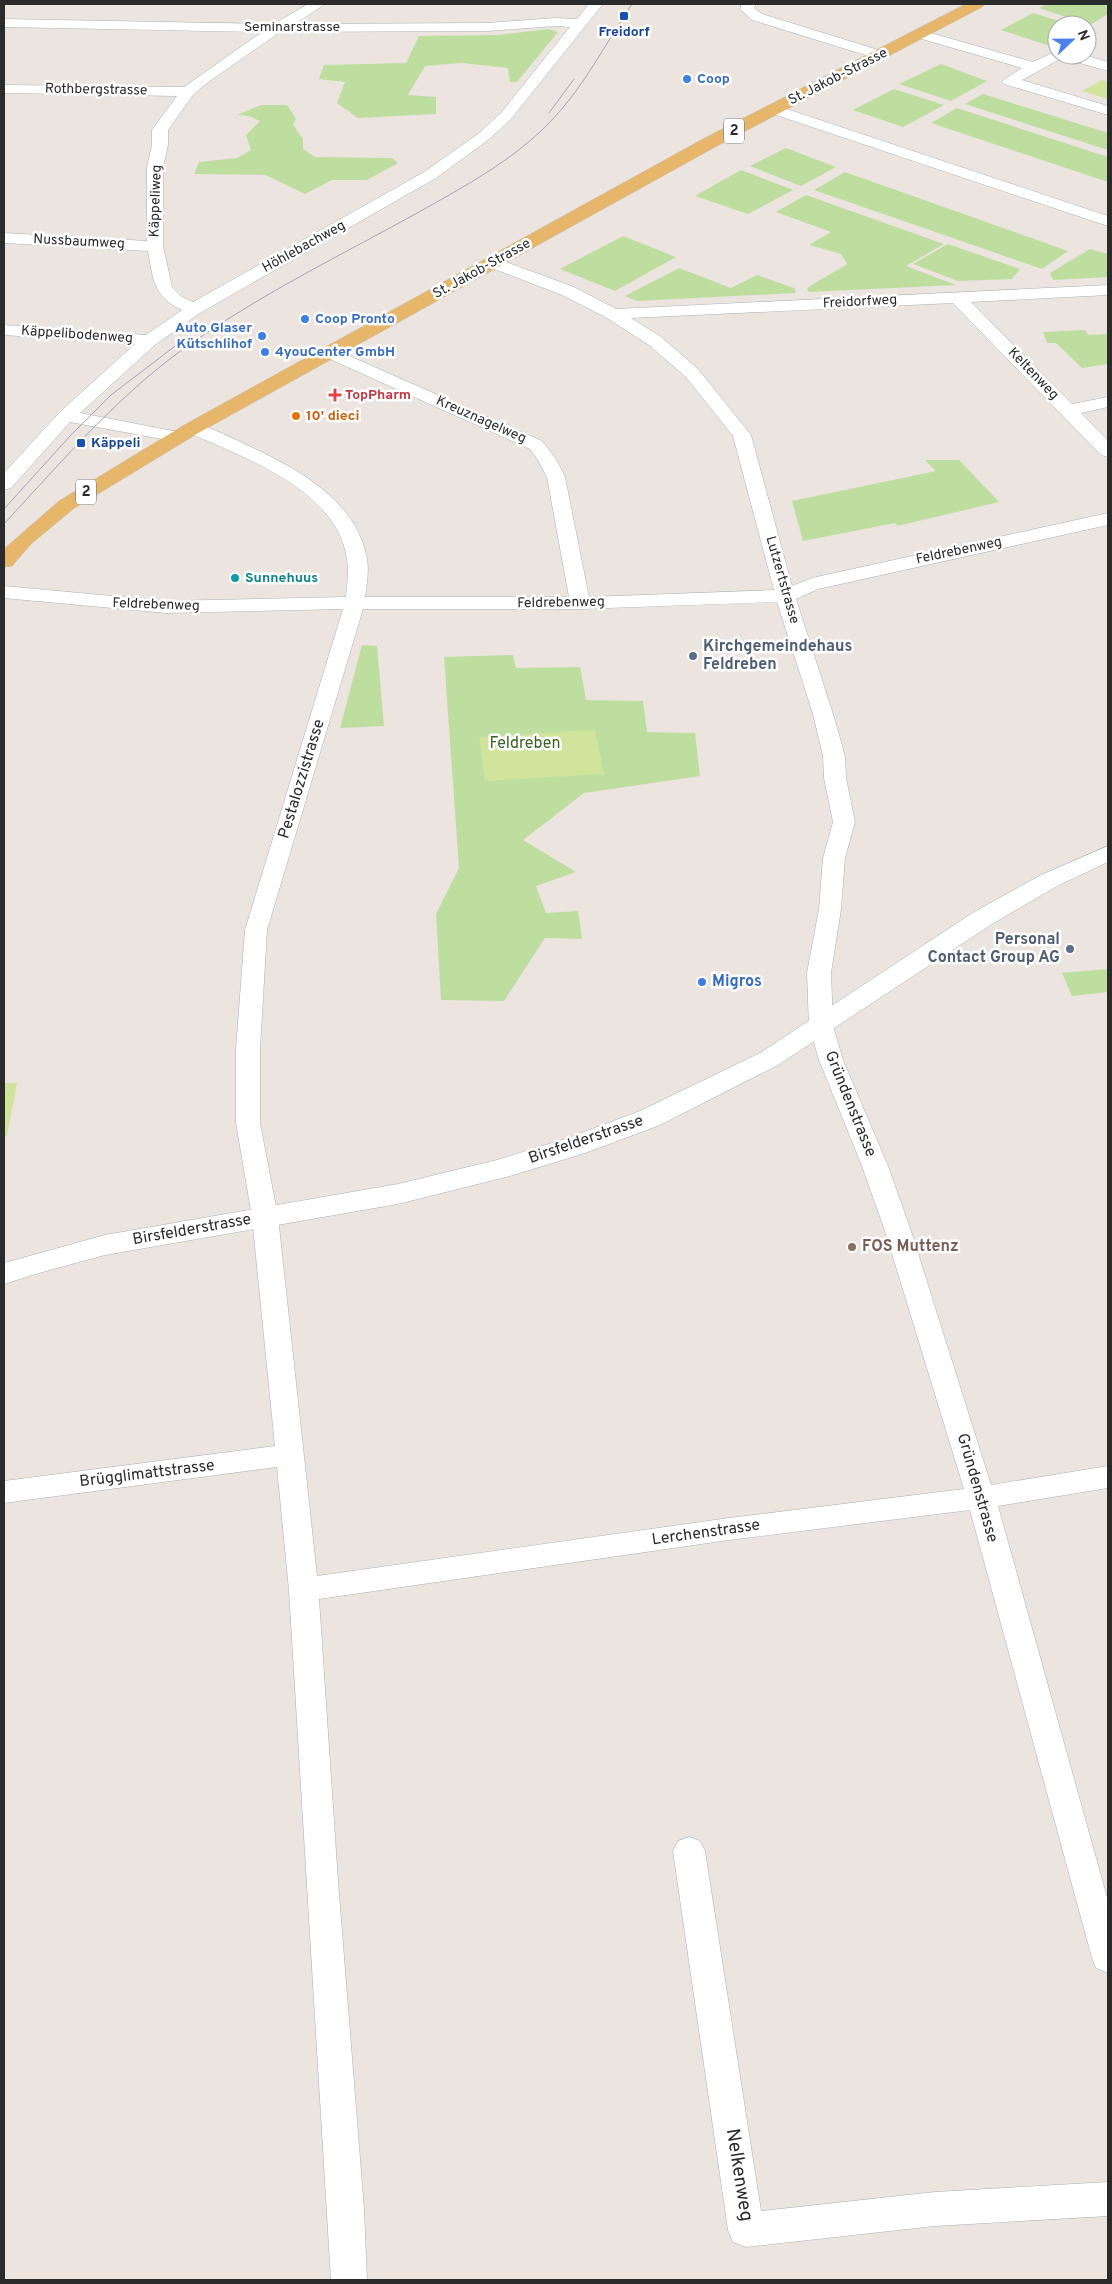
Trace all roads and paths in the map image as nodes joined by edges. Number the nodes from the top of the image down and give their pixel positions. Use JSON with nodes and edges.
{"nodes":[{"id":1,"x":318,"y":4,"type":"edge"},
{"id":2,"x":596,"y":4,"type":"edge"},
{"id":3,"x":749,"y":4,"type":"edge"},
{"id":4,"x":976,"y":4,"type":"edge"},
{"id":5,"x":4,"y":23,"type":"edge"},
{"id":6,"x":581,"y":24,"type":"junction"},
{"id":7,"x":277,"y":28,"type":"junction"},
{"id":8,"x":920,"y":34,"type":"junction"},
{"id":9,"x":880,"y":56,"type":"junction"},
{"id":10,"x":1047,"y":60,"type":"edge"},
{"id":11,"x":1034,"y":67,"type":"junction"},
{"id":12,"x":4,"y":89,"type":"edge"},
{"id":13,"x":188,"y":92,"type":"junction"},
{"id":14,"x":775,"y":110,"type":"junction"},
{"id":15,"x":1108,"y":111,"type":"edge"},
{"id":16,"x":1108,"y":221,"type":"edge"},
{"id":17,"x":4,"y":238,"type":"edge"},
{"id":18,"x":155,"y":246,"type":"junction"},
{"id":19,"x":495,"y":262,"type":"junction"},
{"id":20,"x":1108,"y":290,"type":"edge"},
{"id":21,"x":957,"y":297,"type":"junction"},
{"id":22,"x":194,"y":309,"type":"junction"},
{"id":23,"x":613,"y":314,"type":"junction"},
{"id":24,"x":4,"y":330,"type":"edge"},
{"id":25,"x":150,"y":340,"type":"junction"},
{"id":26,"x":329,"y":352,"type":"junction"},
{"id":27,"x":1108,"y":402,"type":"edge"},
{"id":28,"x":1067,"y":410,"type":"junction"},
{"id":29,"x":66,"y":416,"type":"junction"},
{"id":30,"x":186,"y":432,"type":"junction"},
{"id":31,"x":1108,"y":451,"type":"edge"},
{"id":32,"x":4,"y":484,"type":"edge"},
{"id":33,"x":1108,"y":519,"type":"edge"},
{"id":34,"x":4,"y":561,"type":"edge"},
{"id":35,"x":4,"y":592,"type":"edge"},
{"id":36,"x":785,"y":596,"type":"junction"},
{"id":37,"x":355,"y":603,"type":"junction"},
{"id":38,"x":580,"y":603,"type":"junction"},
{"id":39,"x":1108,"y":853,"type":"edge"},
{"id":40,"x":821,"y":1026,"type":"junction"},
{"id":41,"x":265,"y":1217,"type":"junction"},
{"id":42,"x":4,"y":1274,"type":"edge"},
{"id":43,"x":290,"y":1455,"type":"junction"},
{"id":44,"x":1108,"y":1477,"type":"edge"},
{"id":45,"x":4,"y":1492,"type":"edge"},
{"id":46,"x":980,"y":1498,"type":"junction"},
{"id":47,"x":304,"y":1590,"type":"junction"},
{"id":48,"x":689,"y":1851,"type":"dead end"},
{"id":49,"x":1108,"y":1958,"type":"edge"},
{"id":50,"x":1108,"y":2199,"type":"edge"},
{"id":51,"x":349,"y":2280,"type":"edge"}],
"edges":[{"from":1,"to":7,"type":"street","name":"Käppeliweg"},
{"from":2,"to":6,"type":"street","name":"Höhlebachweg"},
{"from":3,"to":9,"type":"street"},
{"from":4,"to":8,"type":"main road","name":"St. Jakob-Strasse","number":"2"},
{"from":5,"to":7,"type":"street","name":"Seminarstrasse"},
{"from":6,"to":7,"type":"street","name":"Seminarstrasse"},
{"from":6,"to":22,"type":"street","name":"Höhlebachweg"},
{"from":7,"to":13,"type":"street","name":"Käppeliweg"},
{"from":8,"to":9,"type":"main road","name":"St. Jakob-Strasse","number":"2"},
{"from":8,"to":11,"type":"street"},
{"from":9,"to":14,"type":"main road","name":"St. Jakob-Strasse","number":"2"},
{"from":10,"to":11,"type":"street"},
{"from":11,"to":15,"type":"street"},
{"from":12,"to":13,"type":"street","name":"Rothbergstrasse"},
{"from":13,"to":18,"type":"street","name":"Käppeliweg"},
{"from":14,"to":16,"type":"street"},
{"from":14,"to":19,"type":"main road","name":"St. Jakob-Strasse","number":"2"},
{"from":17,"to":18,"type":"street","name":"Nussbaumweg"},
{"from":18,"to":22,"type":"street","name":"Käppeliweg"},
{"from":19,"to":23,"type":"street","name":"Lutzertstrasse"},
{"from":19,"to":26,"type":"main road","name":"St. Jakob-Strasse","number":"2"},
{"from":20,"to":21,"type":"street","name":"Freidorfweg"},
{"from":21,"to":23,"type":"street","name":"Freidorfweg"},
{"from":21,"to":28,"type":"street","name":"Keltenweg"},
{"from":22,"to":25,"type":"street","name":"Höhlebachweg"},
{"from":23,"to":36,"type":"street","name":"Lutzertstrasse"},
{"from":24,"to":25,"type":"street","name":"Käppelibodenweg"},
{"from":25,"to":29,"type":"street","name":"Höhlebachweg"},
{"from":26,"to":30,"type":"main road","name":"St. Jakob-Strasse","number":"2"},
{"from":26,"to":38,"type":"street","name":"Kreuznagelweg"},
{"from":27,"to":28,"type":"street"},
{"from":28,"to":31,"type":"street","name":"Keltenweg"},
{"from":29,"to":30,"type":"street","name":"Pestalozzistrasse"},
{"from":29,"to":32,"type":"street","name":"Höhlebachweg"},
{"from":30,"to":34,"type":"main road","name":"St. Jakob-Strasse","number":"2"},
{"from":30,"to":37,"type":"street","name":"Pestalozzistrasse"},
{"from":33,"to":36,"type":"street","name":"Feldrebenweg"},
{"from":35,"to":37,"type":"street","name":"Feldrebenweg"},
{"from":36,"to":38,"type":"street","name":"Feldrebenweg"},
{"from":36,"to":40,"type":"street","name":"Lutzertstrasse"},
{"from":37,"to":38,"type":"street","name":"Feldrebenweg"},
{"from":37,"to":41,"type":"street","name":"Pestalozzistrasse"},
{"from":39,"to":40,"type":"main road","name":"Birsfelderstrasse"},
{"from":40,"to":41,"type":"main road","name":"Birsfelderstrasse"},
{"from":40,"to":46,"type":"street","name":"Gründenstrasse"},
{"from":41,"to":42,"type":"main road","name":"Birsfelderstrasse"},
{"from":41,"to":43,"type":"street","name":"Pestalozzistrasse"},
{"from":43,"to":45,"type":"street","name":"Brügglimattstrasse"},
{"from":43,"to":47,"type":"street","name":"Pestalozzistrasse"},
{"from":44,"to":46,"type":"street","name":"Lerchenstrasse"},
{"from":46,"to":47,"type":"street","name":"Lerchenstrasse"},
{"from":46,"to":49,"type":"street","name":"Gründenstrasse"},
{"from":47,"to":51,"type":"street","name":"Pestalozzistrasse"},
{"from":48,"to":50,"type":"street","name":"Nelkenweg"}]}
